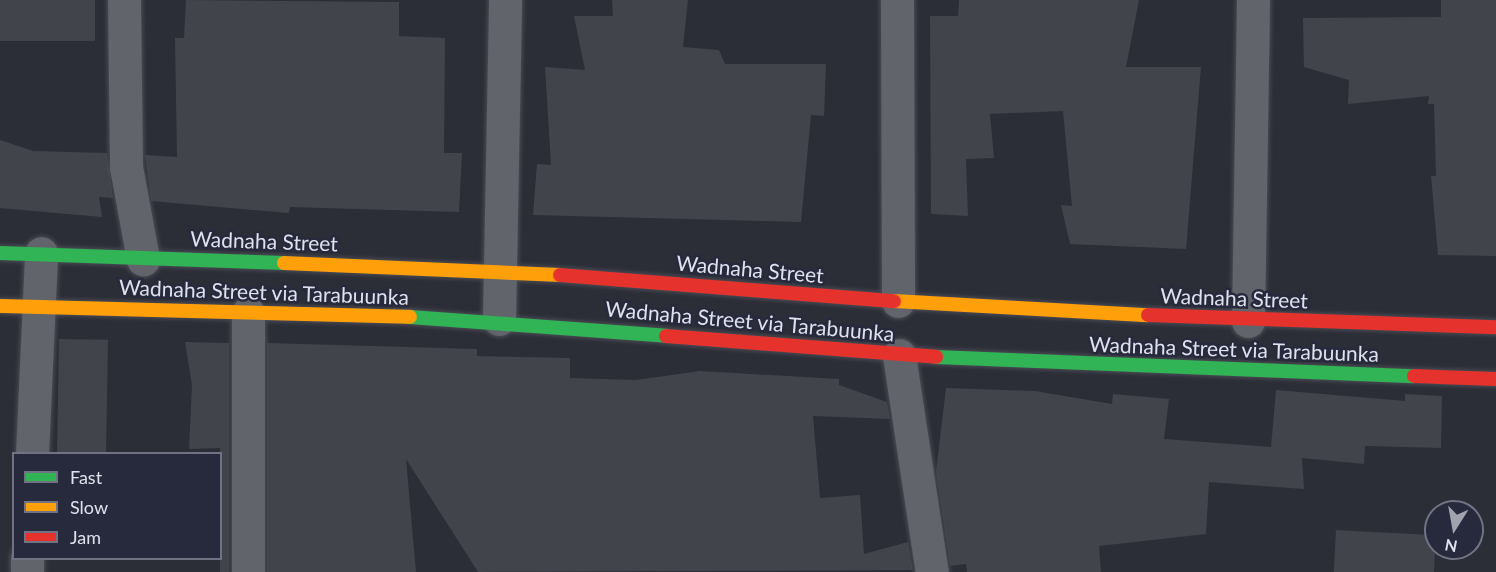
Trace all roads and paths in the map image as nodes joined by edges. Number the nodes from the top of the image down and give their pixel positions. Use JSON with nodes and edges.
{"nodes":[{"id":1,"x":124,"y":0,"type":"edge"},
{"id":2,"x":505,"y":0,"type":"edge"},
{"id":3,"x":897,"y":0,"type":"edge"},
{"id":4,"x":1253,"y":0,"type":"edge"},
{"id":5,"x":0,"y":253,"type":"edge"},
{"id":6,"x":41,"y":253,"type":"junction"},
{"id":7,"x":143,"y":258,"type":"junction"},
{"id":8,"x":499,"y":270,"type":"junction"},
{"id":9,"x":898,"y":301,"type":"junction"},
{"id":10,"x":0,"y":306,"type":"edge"},
{"id":11,"x":39,"y":306,"type":"junction"},
{"id":12,"x":248,"y":314,"type":"junction"},
{"id":13,"x":500,"y":319,"type":"junction"},
{"id":14,"x":1248,"y":321,"type":"junction"},
{"id":15,"x":1496,"y":327,"type":"edge"},
{"id":16,"x":899,"y":355,"type":"junction"},
{"id":17,"x":1496,"y":380,"type":"edge"},
{"id":18,"x":32,"y":452,"type":"edge"},
{"id":19,"x":248,"y":572,"type":"edge"},
{"id":20,"x":932,"y":572,"type":"edge"}],
"edges":[{"from":1,"to":7,"type":"street"},
{"from":2,"to":8,"type":"street"},
{"from":3,"to":9,"type":"street"},
{"from":4,"to":14,"type":"street"},
{"from":5,"to":6,"type":"main road","name":"Wadnaha Street"},
{"from":6,"to":7,"type":"main road","name":"Wadnaha Street"},
{"from":6,"to":11,"type":"street"},
{"from":7,"to":8,"type":"main road","name":"Wadnaha Street"},
{"from":8,"to":9,"type":"main road","name":"Wadnaha Street"},
{"from":8,"to":13,"type":"street"},
{"from":9,"to":14,"type":"main road","name":"Wadnaha Street"},
{"from":10,"to":11,"type":"main road","name":"Wadnaha Street via Tarabuunka"},
{"from":11,"to":12,"type":"main road","name":"Wadnaha Street via Tarabuunka"},
{"from":11,"to":18,"type":"street"},
{"from":12,"to":13,"type":"main road","name":"Wadnaha Street via Tarabuunka"},
{"from":12,"to":19,"type":"street"},
{"from":13,"to":16,"type":"main road","name":"Wadnaha Street via Tarabuunka"},
{"from":14,"to":15,"type":"main road","name":"Wadnaha Street"},
{"from":16,"to":17,"type":"main road","name":"Wadnaha Street via Tarabuunka"},
{"from":16,"to":20,"type":"street"}]}
